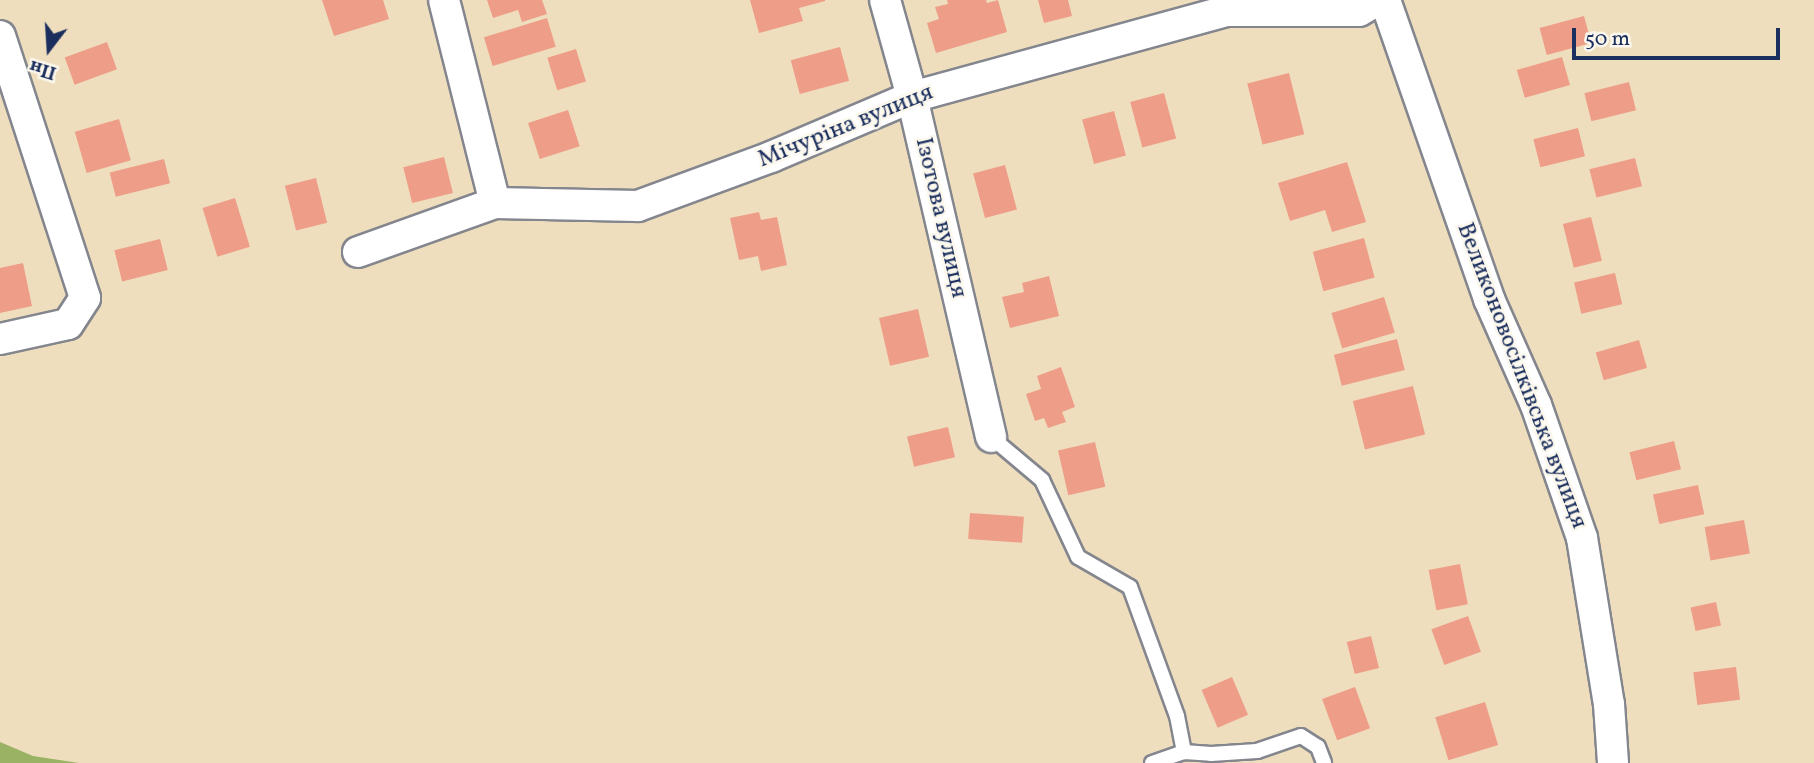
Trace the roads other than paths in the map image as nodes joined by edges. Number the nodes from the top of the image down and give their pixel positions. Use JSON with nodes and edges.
{"nodes":[{"id":1,"x":444,"y":0,"type":"edge"},
{"id":2,"x":885,"y":0,"type":"edge"},
{"id":3,"x":1378,"y":0,"type":"edge"},
{"id":4,"x":1385,"y":0,"type":"edge"},
{"id":5,"x":0,"y":36,"type":"edge"},
{"id":6,"x":912,"y":97,"type":"junction"},
{"id":7,"x":495,"y":203,"type":"junction"},
{"id":8,"x":358,"y":252,"type":"dead end"},
{"id":9,"x":0,"y":339,"type":"edge"},
{"id":10,"x":991,"y":437,"type":"joint"},
{"id":11,"x":1184,"y":752,"type":"junction"},
{"id":12,"x":1152,"y":763,"type":"edge"},
{"id":13,"x":1324,"y":763,"type":"edge"},
{"id":14,"x":1613,"y":763,"type":"edge"}],
"edges":[{"from":1,"to":7,"type":"street"},
{"from":2,"to":6,"type":"street","name":"Ізотова вулиця"},
{"from":3,"to":6,"type":"street","name":"Мічуріна вулиця"},
{"from":4,"to":14,"type":"street","name":"Великоновосілківська вулиця"},
{"from":5,"to":9,"type":"street"},
{"from":6,"to":7,"type":"street","name":"Мічуріна вулиця"},
{"from":6,"to":10,"type":"street","name":"Ізотова вулиця"},
{"from":7,"to":8,"type":"street","name":"Мічуріна вулиця"},
{"from":10,"to":11,"type":"lane"},
{"from":11,"to":12,"type":"lane"},
{"from":11,"to":13,"type":"lane"}]}
